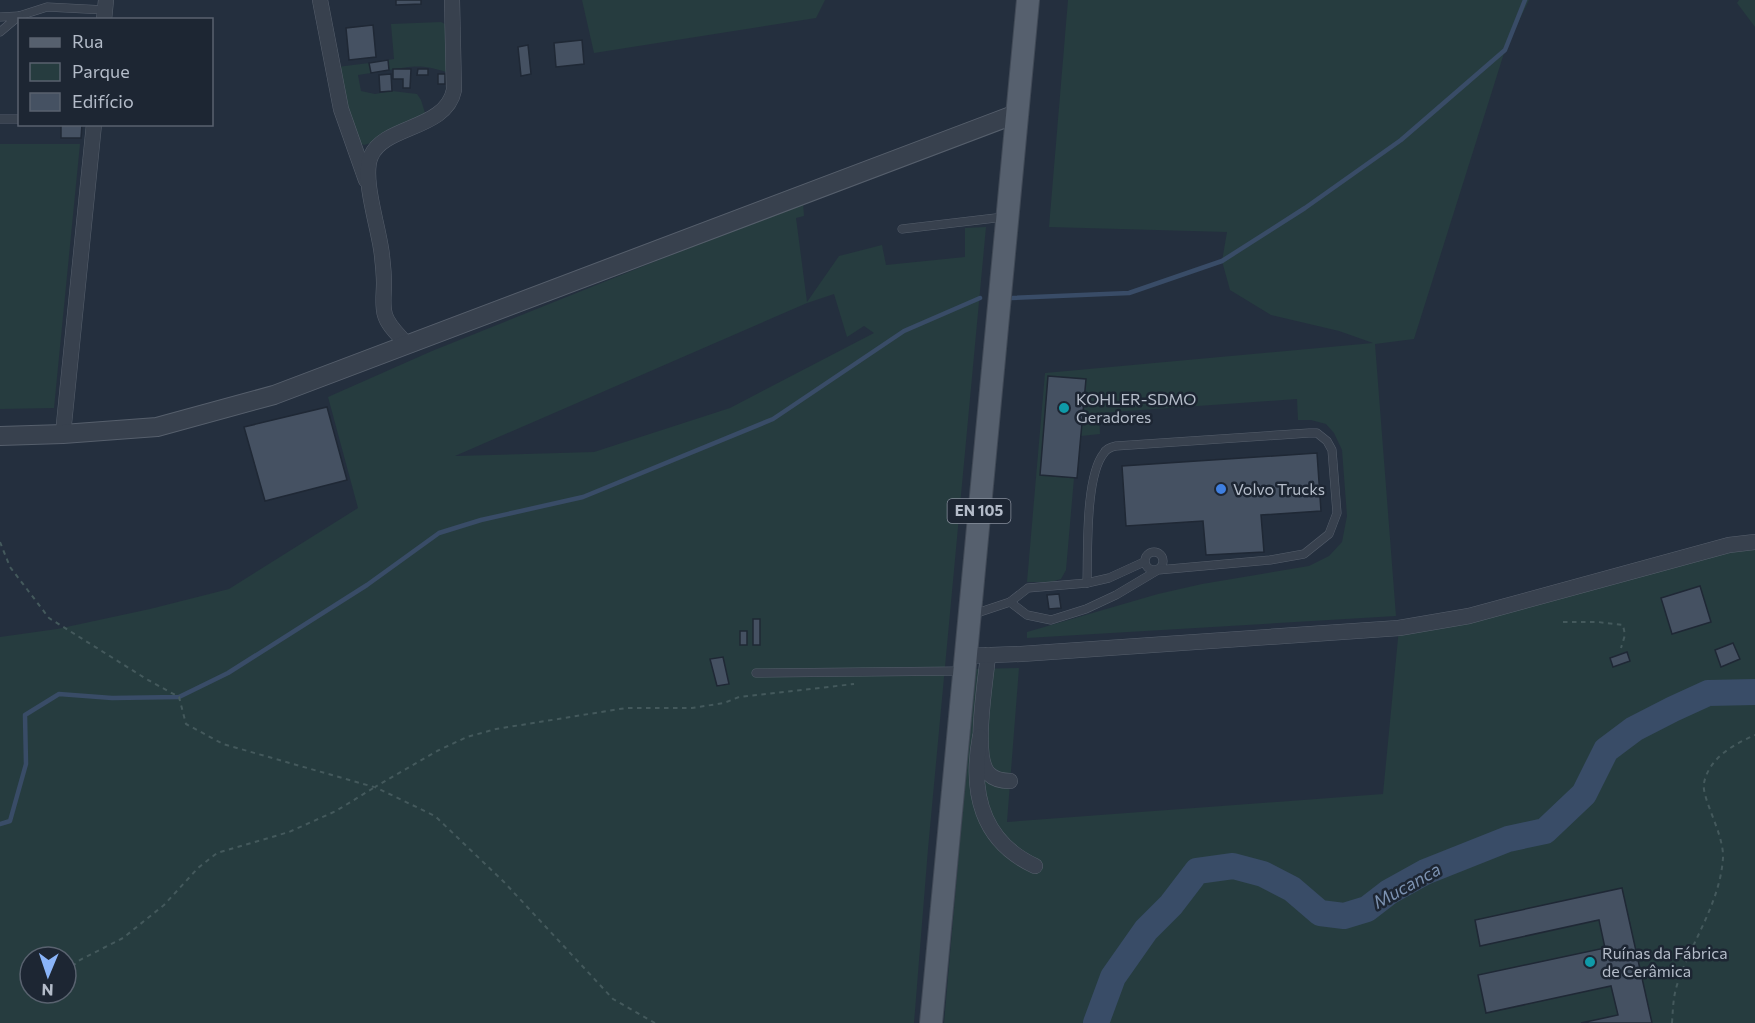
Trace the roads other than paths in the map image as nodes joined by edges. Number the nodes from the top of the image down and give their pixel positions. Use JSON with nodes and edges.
{"nodes":[{"id":1,"x":320,"y":0,"type":"edge"},
{"id":2,"x":452,"y":0,"type":"edge"},
{"id":3,"x":1028,"y":0,"type":"edge"},
{"id":4,"x":105,"y":10,"type":"edge"},
{"id":5,"x":19,"y":16,"type":"junction"},
{"id":6,"x":0,"y":17,"type":"edge"},
{"id":7,"x":0,"y":32,"type":"edge"},
{"id":8,"x":1016,"y":114,"type":"junction"},
{"id":9,"x":0,"y":119,"type":"edge"},
{"id":10,"x":18,"y":119,"type":"edge"},
{"id":11,"x":93,"y":126,"type":"edge"},
{"id":12,"x":371,"y":192,"type":"junction"},
{"id":13,"x":1006,"y":217,"type":"junction"},
{"id":14,"x":902,"y":229,"type":"dead end"},
{"id":15,"x":407,"y":345,"type":"junction"},
{"id":16,"x":63,"y":434,"type":"junction"},
{"id":17,"x":0,"y":436,"type":"edge"},
{"id":18,"x":1755,"y":542,"type":"edge"},
{"id":19,"x":1144,"y":562,"type":"junction"},
{"id":20,"x":1158,"y":570,"type":"junction"},
{"id":21,"x":1087,"y":583,"type":"junction"},
{"id":22,"x":1010,"y":602,"type":"junction"},
{"id":23,"x":969,"y":616,"type":"junction"},
{"id":24,"x":988,"y":656,"type":"junction"},
{"id":25,"x":964,"y":664,"type":"junction"},
{"id":26,"x":756,"y":673,"type":"dead end"},
{"id":27,"x":980,"y":737,"type":"junction"},
{"id":28,"x":1010,"y":781,"type":"dead end"},
{"id":29,"x":1035,"y":866,"type":"dead end"},
{"id":30,"x":931,"y":1023,"type":"edge"}],
"edges":[{"from":1,"to":12,"type":"street"},
{"from":2,"to":12,"type":"street"},
{"from":3,"to":8,"type":"main road","number":"EN 105"},
{"from":4,"to":5,"type":"lane"},
{"from":5,"to":6,"type":"lane"},
{"from":5,"to":7,"type":"lane"},
{"from":8,"to":13,"type":"main road","number":"EN 105"},
{"from":8,"to":15,"type":"street"},
{"from":9,"to":10,"type":"lane"},
{"from":11,"to":16,"type":"street"},
{"from":12,"to":15,"type":"street"},
{"from":13,"to":14,"type":"lane"},
{"from":13,"to":23,"type":"main road","number":"EN 105"},
{"from":15,"to":16,"type":"street"},
{"from":16,"to":17,"type":"street"},
{"from":18,"to":24,"type":"street"},
{"from":19,"to":20,"type":"lane"},
{"from":19,"to":20,"type":"lane"},
{"from":19,"to":21,"type":"lane"},
{"from":20,"to":21,"type":"lane"},
{"from":20,"to":22,"type":"lane"},
{"from":21,"to":22,"type":"lane"},
{"from":22,"to":23,"type":"lane"},
{"from":23,"to":25,"type":"main road","number":"EN 105"},
{"from":24,"to":25,"type":"street"},
{"from":24,"to":27,"type":"street"},
{"from":25,"to":26,"type":"lane"},
{"from":25,"to":30,"type":"main road","number":"EN 105"},
{"from":27,"to":28,"type":"street"},
{"from":27,"to":29,"type":"street"}]}
